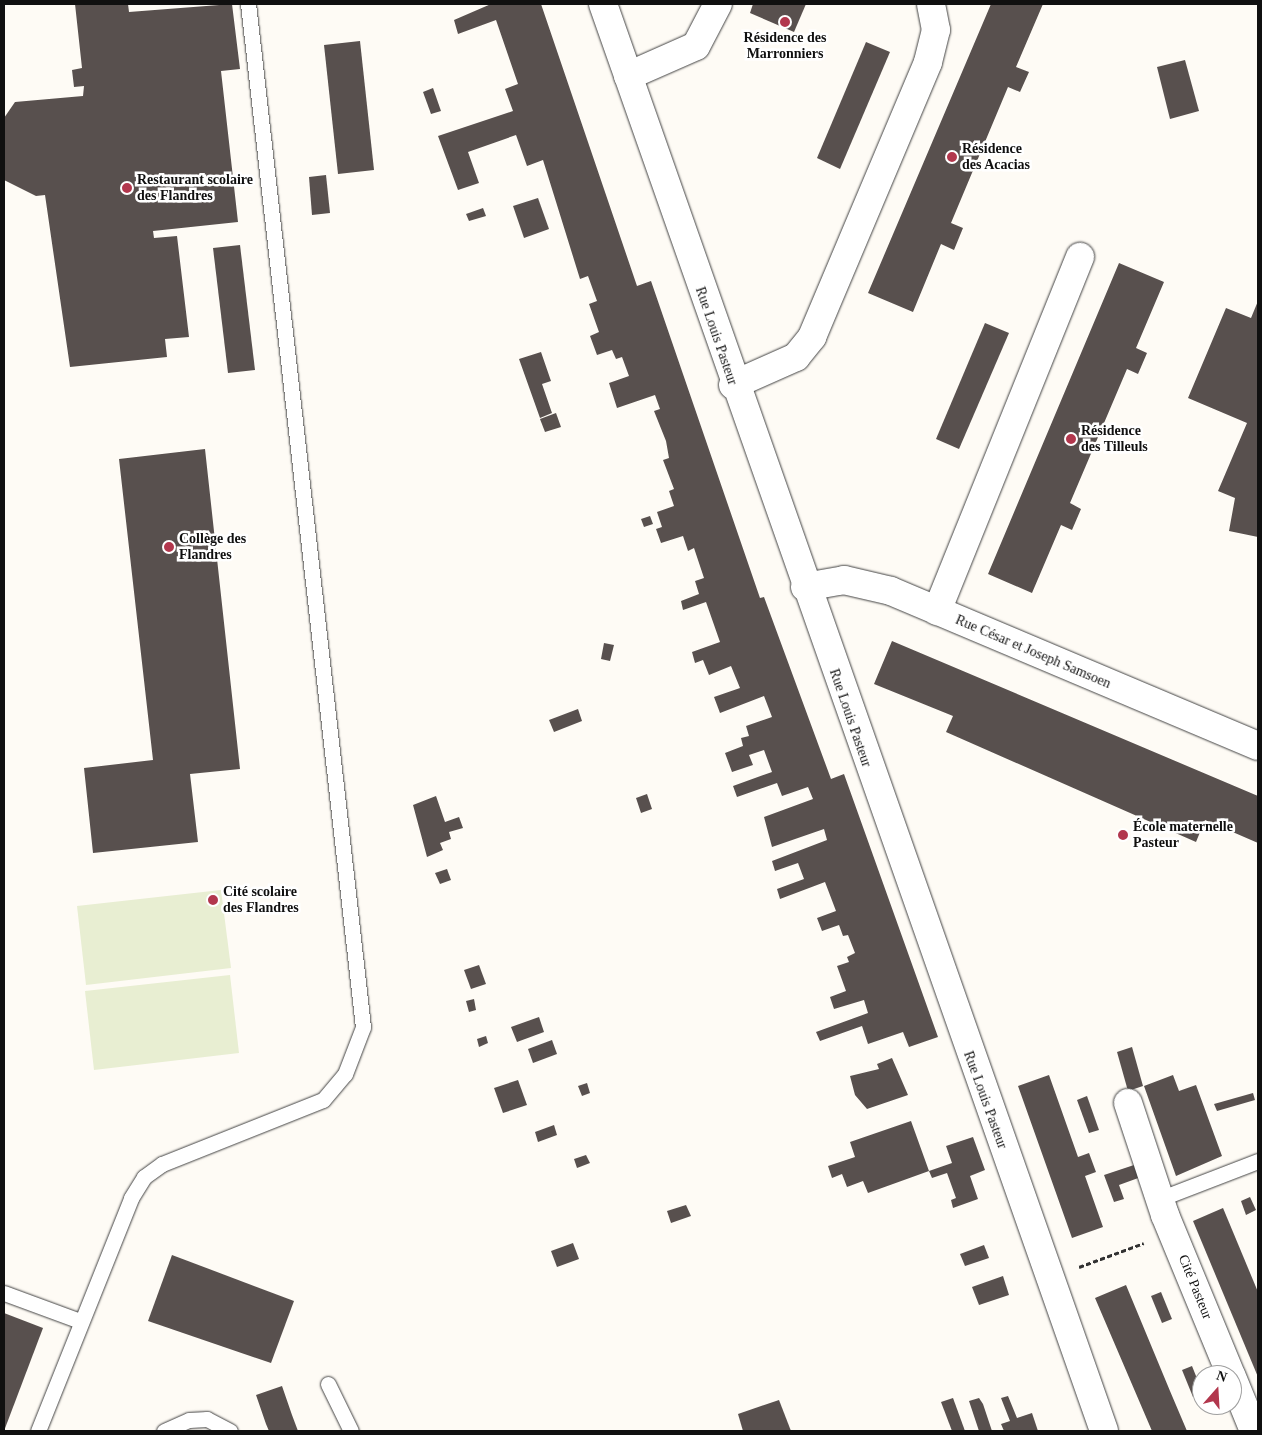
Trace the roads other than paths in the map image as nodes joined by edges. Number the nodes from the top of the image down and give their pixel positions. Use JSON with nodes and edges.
{"nodes":[{"id":1,"x":248,"y":4,"type":"edge"},
{"id":2,"x":603,"y":4,"type":"edge"},
{"id":3,"x":718,"y":4,"type":"edge"},
{"id":4,"x":931,"y":4,"type":"edge"},
{"id":5,"x":628,"y":76,"type":"junction"},
{"id":6,"x":1080,"y":257,"type":"dead end"},
{"id":7,"x":733,"y":385,"type":"junction"},
{"id":8,"x":804,"y":587,"type":"junction"},
{"id":9,"x":937,"y":611,"type":"junction"},
{"id":10,"x":1258,"y":746,"type":"edge"},
{"id":11,"x":1128,"y":1103,"type":"dead end"},
{"id":12,"x":1258,"y":1161,"type":"edge"},
{"id":13,"x":1159,"y":1199,"type":"junction"},
{"id":14,"x":4,"y":1293,"type":"edge"},
{"id":15,"x":80,"y":1321,"type":"junction"},
{"id":16,"x":1227,"y":1365,"type":"edge"},
{"id":17,"x":328,"y":1384,"type":"dead end"},
{"id":18,"x":1242,"y":1401,"type":"edge"},
{"id":19,"x":38,"y":1431,"type":"edge"},
{"id":20,"x":164,"y":1431,"type":"edge"},
{"id":21,"x":230,"y":1431,"type":"edge"},
{"id":22,"x":350,"y":1431,"type":"edge"},
{"id":23,"x":1104,"y":1431,"type":"edge"},
{"id":24,"x":1254,"y":1431,"type":"edge"}],
"edges":[{"from":1,"to":15,"type":"lane"},
{"from":2,"to":5,"type":"street","name":"Rue Louis Pasteur"},
{"from":3,"to":5,"type":"street"},
{"from":4,"to":7,"type":"street"},
{"from":5,"to":7,"type":"street","name":"Rue Louis Pasteur"},
{"from":6,"to":9,"type":"street"},
{"from":7,"to":8,"type":"street","name":"Rue Louis Pasteur"},
{"from":8,"to":9,"type":"street","name":"Rue César et Joseph Samsoen"},
{"from":8,"to":23,"type":"street","name":"Rue Louis Pasteur"},
{"from":9,"to":10,"type":"street","name":"Rue César et Joseph Samsoen"},
{"from":11,"to":13,"type":"street","name":"Cité Pasteur"},
{"from":12,"to":13,"type":"lane"},
{"from":13,"to":16,"type":"street","name":"Cité Pasteur"},
{"from":14,"to":15,"type":"lane"},
{"from":15,"to":19,"type":"lane"},
{"from":17,"to":22,"type":"lane"},
{"from":18,"to":24,"type":"street","name":"Cité Pasteur"},
{"from":20,"to":21,"type":"lane"}]}
